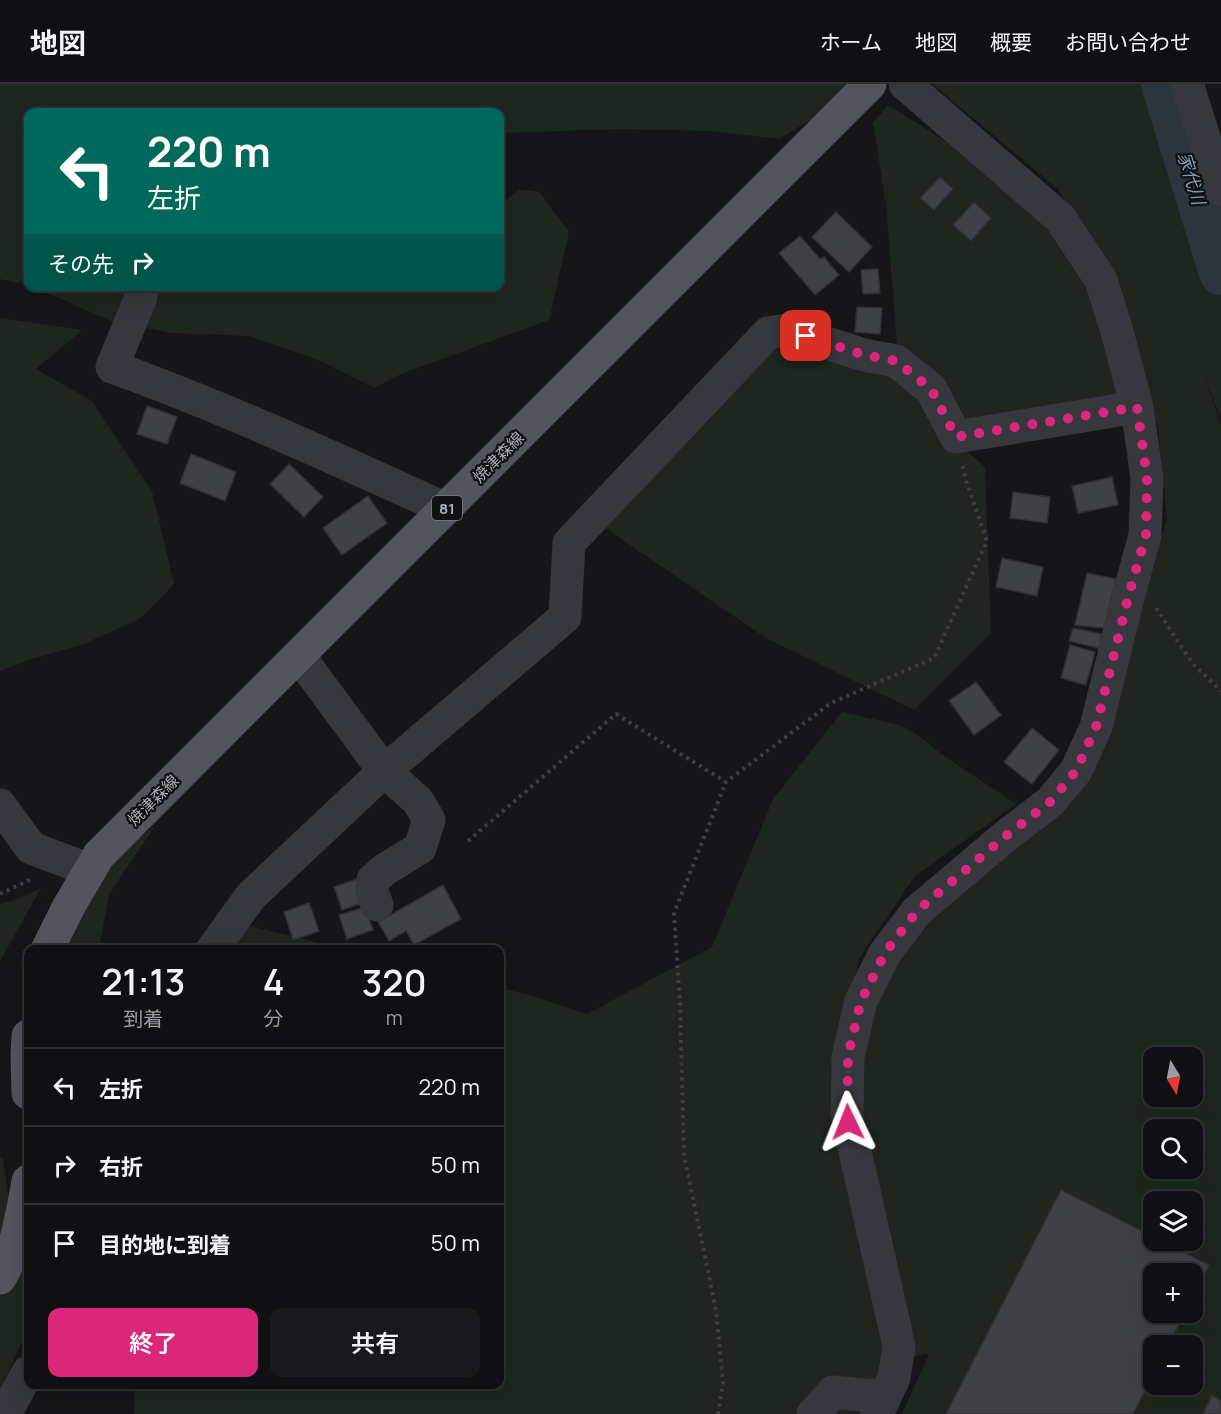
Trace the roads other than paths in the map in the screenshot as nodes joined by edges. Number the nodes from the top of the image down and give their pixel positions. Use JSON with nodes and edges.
{"nodes":[{"id":1,"x":870,"y":84,"type":"edge"},
{"id":2,"x":904,"y":84,"type":"edge"},
{"id":3,"x":1187,"y":84,"type":"edge"},
{"id":4,"x":1221,"y":190,"type":"edge"},
{"id":5,"x":141,"y":297,"type":"dead end"},
{"id":6,"x":1137,"y":407,"type":"junction"},
{"id":7,"x":446,"y":509,"type":"junction"},
{"id":8,"x":299,"y":656,"type":"junction"},
{"id":9,"x":384,"y":771,"type":"junction"},
{"id":10,"x":0,"y":805,"type":"edge"},
{"id":11,"x":90,"y":870,"type":"junction"},
{"id":12,"x":377,"y":905,"type":"dead end"},
{"id":13,"x":50,"y":945,"type":"edge"},
{"id":14,"x":216,"y":945,"type":"edge"},
{"id":15,"x":24,"y":1202,"type":"edge"},
{"id":16,"x":0,"y":1278,"type":"edge"},
{"id":17,"x":24,"y":1379,"type":"edge"},
{"id":18,"x":881,"y":1406,"type":"edge"},
{"id":19,"x":5,"y":1414,"type":"edge"},
{"id":20,"x":813,"y":1414,"type":"edge"}],
"edges":[{"from":1,"to":7,"type":"main road","name":"焼津森線","number":"81"},
{"from":2,"to":6,"type":"street"},
{"from":3,"to":4,"type":"street"},
{"from":5,"to":7,"type":"street"},
{"from":6,"to":9,"type":"street"},
{"from":6,"to":18,"type":"street"},
{"from":7,"to":8,"type":"main road","name":"焼津森線","number":"81"},
{"from":8,"to":9,"type":"street"},
{"from":8,"to":11,"type":"main road","name":"焼津森線","number":"81"},
{"from":9,"to":12,"type":"street"},
{"from":9,"to":14,"type":"street"},
{"from":10,"to":11,"type":"street"},
{"from":11,"to":13,"type":"main road","name":"焼津森線","number":"81"},
{"from":15,"to":16,"type":"main road"},
{"from":17,"to":19,"type":"street"},
{"from":18,"to":20,"type":"street"}]}
